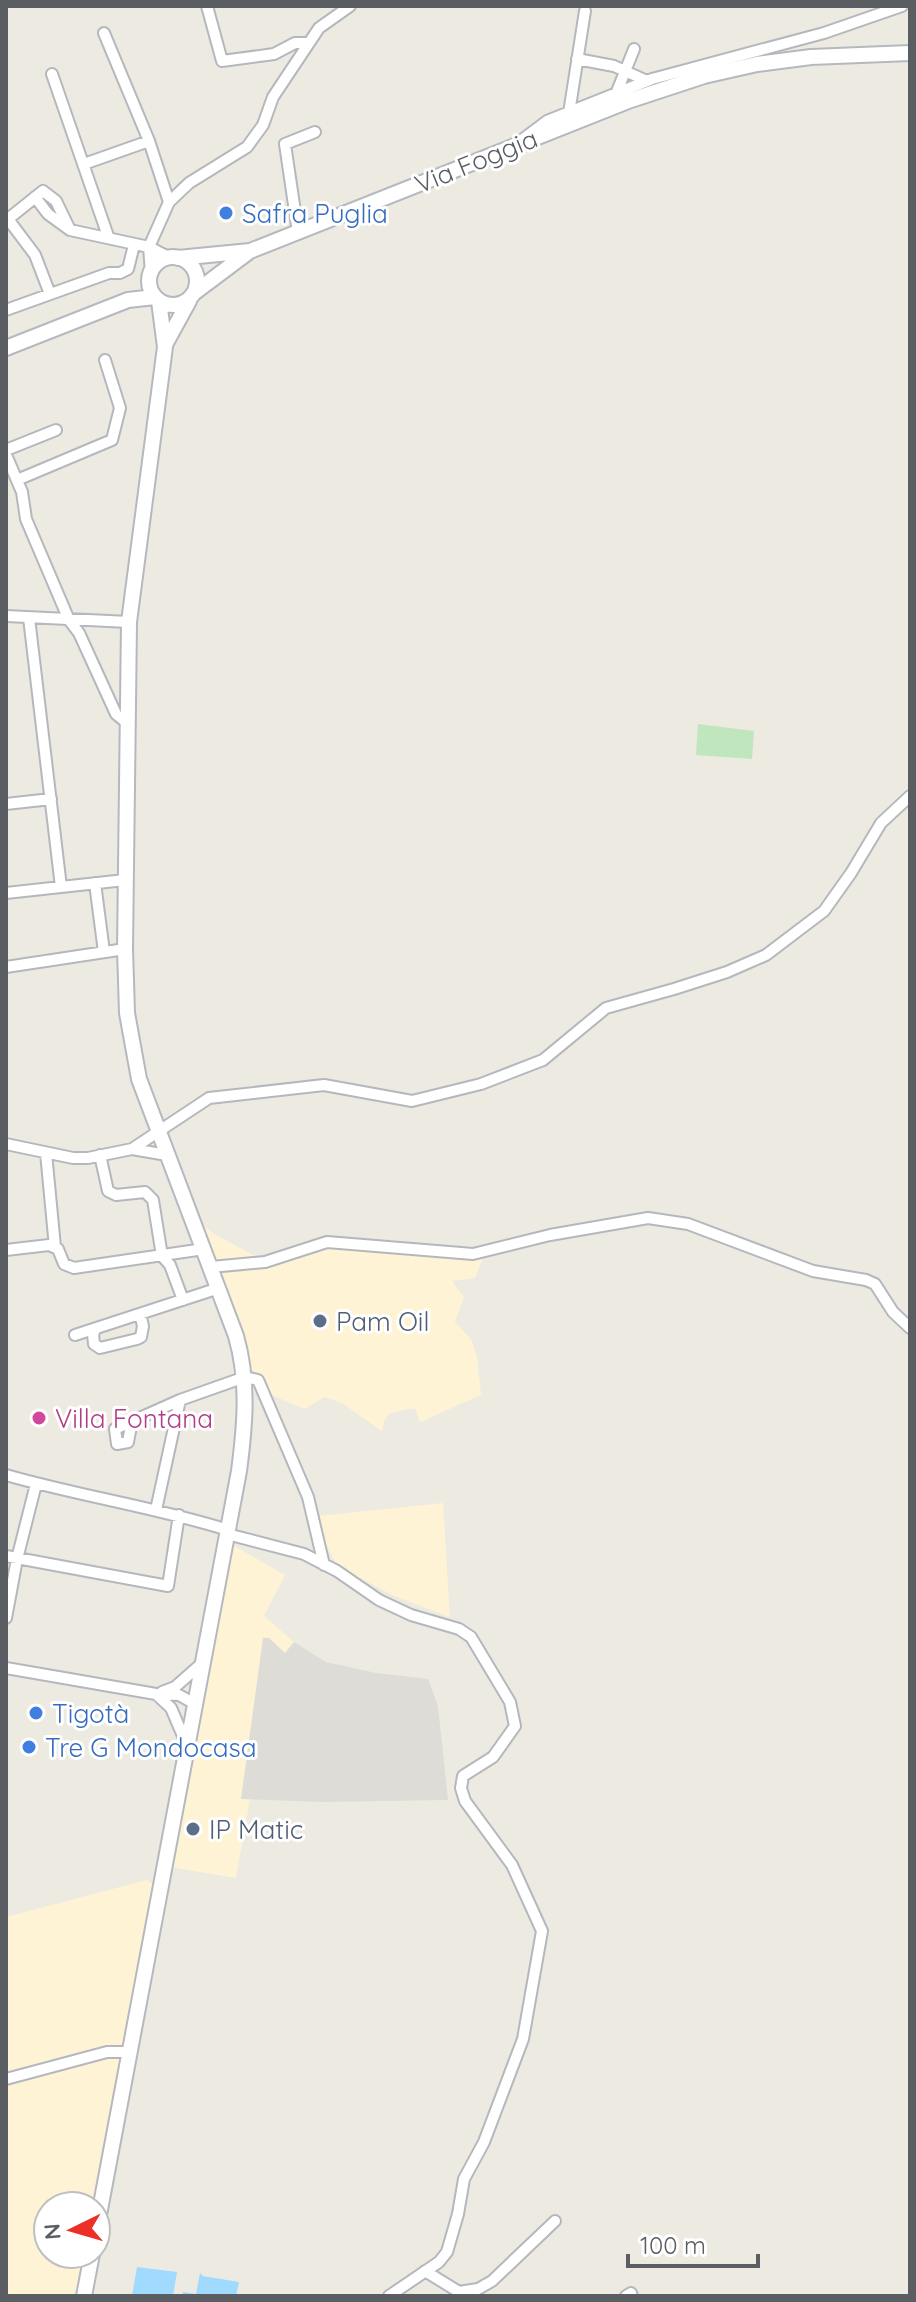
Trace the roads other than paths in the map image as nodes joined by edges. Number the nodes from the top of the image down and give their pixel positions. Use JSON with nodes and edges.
{"nodes":[{"id":1,"x":207,"y":6,"type":"edge"},
{"id":2,"x":350,"y":6,"type":"edge"},
{"id":3,"x":902,"y":6,"type":"edge"},
{"id":4,"x":585,"y":11,"type":"dead end"},
{"id":5,"x":104,"y":33,"type":"dead end"},
{"id":6,"x":309,"y":43,"type":"junction"},
{"id":7,"x":634,"y":49,"type":"dead end"},
{"id":8,"x":910,"y":53,"type":"edge"},
{"id":9,"x":577,"y":59,"type":"junction"},
{"id":10,"x":624,"y":71,"type":"junction"},
{"id":11,"x":52,"y":74,"type":"dead end"},
{"id":12,"x":647,"y":81,"type":"junction"},
{"id":13,"x":616,"y":94,"type":"junction"},
{"id":14,"x":569,"y":113,"type":"junction"},
{"id":15,"x":315,"y":132,"type":"dead end"},
{"id":16,"x":149,"y":141,"type":"junction"},
{"id":17,"x":512,"y":147,"type":"junction"},
{"id":18,"x":84,"y":164,"type":"junction"},
{"id":19,"x":169,"y":202,"type":"junction"},
{"id":20,"x":8,"y":219,"type":"edge"},
{"id":21,"x":298,"y":232,"type":"junction"},
{"id":22,"x":108,"y":236,"type":"junction"},
{"id":23,"x":134,"y":245,"type":"junction"},
{"id":24,"x":149,"y":247,"type":"junction"},
{"id":25,"x":250,"y":251,"type":"junction"},
{"id":26,"x":174,"y":258,"type":"junction"},
{"id":27,"x":150,"y":276,"type":"junction"},
{"id":28,"x":50,"y":294,"type":"junction"},
{"id":29,"x":193,"y":295,"type":"junction"},
{"id":30,"x":157,"y":299,"type":"junction"},
{"id":31,"x":128,"y":300,"type":"junction"},
{"id":32,"x":6,"y":310,"type":"edge"},
{"id":33,"x":165,"y":347,"type":"junction"},
{"id":34,"x":6,"y":348,"type":"edge"},
{"id":35,"x":105,"y":360,"type":"dead end"},
{"id":36,"x":56,"y":430,"type":"dead end"},
{"id":37,"x":6,"y":452,"type":"edge"},
{"id":38,"x":17,"y":480,"type":"junction"},
{"id":39,"x":6,"y":616,"type":"edge"},
{"id":40,"x":29,"y":618,"type":"junction"},
{"id":41,"x":69,"y":620,"type":"junction"},
{"id":42,"x":129,"y":622,"type":"junction"},
{"id":43,"x":127,"y":723,"type":"junction"},
{"id":44,"x":910,"y":796,"type":"edge"},
{"id":45,"x":51,"y":799,"type":"junction"},
{"id":46,"x":6,"y":804,"type":"edge"},
{"id":47,"x":125,"y":880,"type":"junction"},
{"id":48,"x":95,"y":883,"type":"junction"},
{"id":49,"x":61,"y":887,"type":"junction"},
{"id":50,"x":6,"y":893,"type":"edge"},
{"id":51,"x":125,"y":949,"type":"junction"},
{"id":52,"x":104,"y":952,"type":"junction"},
{"id":53,"x":6,"y":967,"type":"edge"},
{"id":54,"x":158,"y":1131,"type":"junction"},
{"id":55,"x":6,"y":1144,"type":"edge"},
{"id":56,"x":132,"y":1149,"type":"junction"},
{"id":57,"x":46,"y":1153,"type":"junction"},
{"id":58,"x":100,"y":1155,"type":"junction"},
{"id":59,"x":167,"y":1155,"type":"junction"},
{"id":60,"x":55,"y":1247,"type":"junction"},
{"id":61,"x":204,"y":1249,"type":"junction"},
{"id":62,"x":6,"y":1250,"type":"edge"},
{"id":63,"x":162,"y":1256,"type":"junction"},
{"id":64,"x":211,"y":1267,"type":"junction"},
{"id":65,"x":219,"y":1288,"type":"junction"},
{"id":66,"x":183,"y":1300,"type":"junction"},
{"id":67,"x":140,"y":1314,"type":"junction"},
{"id":68,"x":96,"y":1328,"type":"junction"},
{"id":69,"x":910,"y":1328,"type":"edge"},
{"id":70,"x":75,"y":1335,"type":"dead end"},
{"id":71,"x":245,"y":1377,"type":"junction"},
{"id":72,"x":180,"y":1400,"type":"junction"},
{"id":73,"x":132,"y":1421,"type":"dead end"},
{"id":74,"x":6,"y":1475,"type":"edge"},
{"id":75,"x":36,"y":1484,"type":"junction"},
{"id":76,"x":156,"y":1510,"type":"junction"},
{"id":77,"x":179,"y":1515,"type":"junction"},
{"id":78,"x":227,"y":1532,"type":"junction"},
{"id":79,"x":12,"y":1557,"type":"edge"},
{"id":80,"x":324,"y":1565,"type":"junction"},
{"id":81,"x":8,"y":1594,"type":"edge"},
{"id":82,"x":6,"y":1618,"type":"edge"},
{"id":83,"x":203,"y":1662,"type":"junction"},
{"id":84,"x":6,"y":1668,"type":"edge"},
{"id":85,"x":156,"y":1694,"type":"junction"},
{"id":86,"x":195,"y":1704,"type":"junction"},
{"id":87,"x":187,"y":1749,"type":"junction"},
{"id":88,"x":130,"y":2052,"type":"junction"},
{"id":89,"x":6,"y":2079,"type":"edge"},
{"id":90,"x":104,"y":2190,"type":"edge"},
{"id":91,"x":555,"y":2221,"type":"dead end"},
{"id":92,"x":89,"y":2270,"type":"edge"},
{"id":93,"x":425,"y":2271,"type":"junction"},
{"id":94,"x":84,"y":2296,"type":"edge"},
{"id":95,"x":389,"y":2296,"type":"edge"},
{"id":96,"x":626,"y":2296,"type":"edge"},
{"id":97,"x":632,"y":2296,"type":"edge"}],
"edges":[{"from":1,"to":6,"type":"street"},
{"from":2,"to":6,"type":"street"},
{"from":3,"to":12,"type":"street"},
{"from":4,"to":9,"type":"street"},
{"from":5,"to":16,"type":"street"},
{"from":6,"to":19,"type":"street"},
{"from":7,"to":10,"type":"street"},
{"from":8,"to":17,"type":"main road","name":"Via Foggia"},
{"from":9,"to":10,"type":"street"},
{"from":9,"to":14,"type":"street"},
{"from":10,"to":12,"type":"street"},
{"from":10,"to":13,"type":"street"},
{"from":11,"to":18,"type":"street"},
{"from":12,"to":13,"type":"street"},
{"from":13,"to":14,"type":"street"},
{"from":14,"to":17,"type":"street"},
{"from":15,"to":21,"type":"street"},
{"from":16,"to":18,"type":"street"},
{"from":16,"to":19,"type":"street"},
{"from":17,"to":21,"type":"main road","name":"Via Foggia"},
{"from":18,"to":22,"type":"street"},
{"from":19,"to":24,"type":"street"},
{"from":20,"to":22,"type":"street"},
{"from":20,"to":28,"type":"street"},
{"from":21,"to":25,"type":"main road","name":"Via Foggia"},
{"from":22,"to":23,"type":"street"},
{"from":23,"to":24,"type":"street"},
{"from":23,"to":28,"type":"street"},
{"from":24,"to":26,"type":"street"},
{"from":24,"to":27,"type":"street"},
{"from":25,"to":26,"type":"main road","name":"Via Foggia"},
{"from":25,"to":29,"type":"main road","name":"Via Foggia"},
{"from":26,"to":27,"type":"main road","name":"Via Foggia"},
{"from":26,"to":29,"type":"main road"},
{"from":27,"to":30,"type":"main road"},
{"from":27,"to":31,"type":"main road","name":"Via Foggia"},
{"from":28,"to":32,"type":"street"},
{"from":29,"to":30,"type":"main road","name":"Via Foggia"},
{"from":29,"to":33,"type":"main road"},
{"from":30,"to":31,"type":"main road","name":"Via Foggia"},
{"from":30,"to":33,"type":"main road"},
{"from":31,"to":34,"type":"main road","name":"Via Foggia"},
{"from":33,"to":42,"type":"main road"},
{"from":35,"to":38,"type":"street"},
{"from":36,"to":37,"type":"street"},
{"from":37,"to":38,"type":"street"},
{"from":38,"to":41,"type":"street"},
{"from":39,"to":40,"type":"street"},
{"from":40,"to":41,"type":"street"},
{"from":40,"to":45,"type":"street"},
{"from":41,"to":42,"type":"street"},
{"from":41,"to":43,"type":"street"},
{"from":42,"to":43,"type":"main road"},
{"from":43,"to":47,"type":"main road"},
{"from":44,"to":54,"type":"street"},
{"from":45,"to":46,"type":"street"},
{"from":45,"to":49,"type":"street"},
{"from":47,"to":48,"type":"street"},
{"from":47,"to":51,"type":"main road"},
{"from":48,"to":49,"type":"street"},
{"from":48,"to":52,"type":"street"},
{"from":49,"to":50,"type":"street"},
{"from":51,"to":52,"type":"street"},
{"from":51,"to":54,"type":"main road"},
{"from":52,"to":53,"type":"street"},
{"from":54,"to":56,"type":"street"},
{"from":54,"to":59,"type":"main road"},
{"from":55,"to":57,"type":"street"},
{"from":56,"to":58,"type":"street"},
{"from":56,"to":59,"type":"street"},
{"from":57,"to":58,"type":"street"},
{"from":57,"to":60,"type":"street"},
{"from":58,"to":63,"type":"street"},
{"from":59,"to":61,"type":"main road"},
{"from":60,"to":62,"type":"street"},
{"from":60,"to":63,"type":"street"},
{"from":61,"to":63,"type":"street"},
{"from":61,"to":64,"type":"main road"},
{"from":63,"to":66,"type":"street"},
{"from":64,"to":65,"type":"main road"},
{"from":64,"to":69,"type":"street"},
{"from":65,"to":66,"type":"street"},
{"from":65,"to":71,"type":"main road"},
{"from":66,"to":67,"type":"street"},
{"from":67,"to":68,"type":"street"},
{"from":67,"to":68,"type":"street"},
{"from":68,"to":70,"type":"street"},
{"from":71,"to":72,"type":"street"},
{"from":71,"to":78,"type":"main road"},
{"from":71,"to":80,"type":"street"},
{"from":72,"to":73,"type":"street"},
{"from":72,"to":76,"type":"street"},
{"from":74,"to":75,"type":"street"},
{"from":75,"to":76,"type":"street"},
{"from":75,"to":79,"type":"street"},
{"from":76,"to":77,"type":"street"},
{"from":77,"to":78,"type":"street"},
{"from":77,"to":79,"type":"street"},
{"from":78,"to":80,"type":"street"},
{"from":78,"to":83,"type":"main road"},
{"from":79,"to":81,"type":"street"},
{"from":80,"to":93,"type":"street"},
{"from":81,"to":82,"type":"street"},
{"from":83,"to":85,"type":"street"},
{"from":83,"to":86,"type":"main road"},
{"from":84,"to":85,"type":"street"},
{"from":85,"to":86,"type":"street"},
{"from":85,"to":87,"type":"street"},
{"from":86,"to":87,"type":"main road"},
{"from":87,"to":88,"type":"main road"},
{"from":88,"to":89,"type":"street"},
{"from":88,"to":90,"type":"main road"},
{"from":91,"to":93,"type":"street"},
{"from":92,"to":94,"type":"main road"},
{"from":93,"to":95,"type":"street"},
{"from":96,"to":97,"type":"street"}]}
